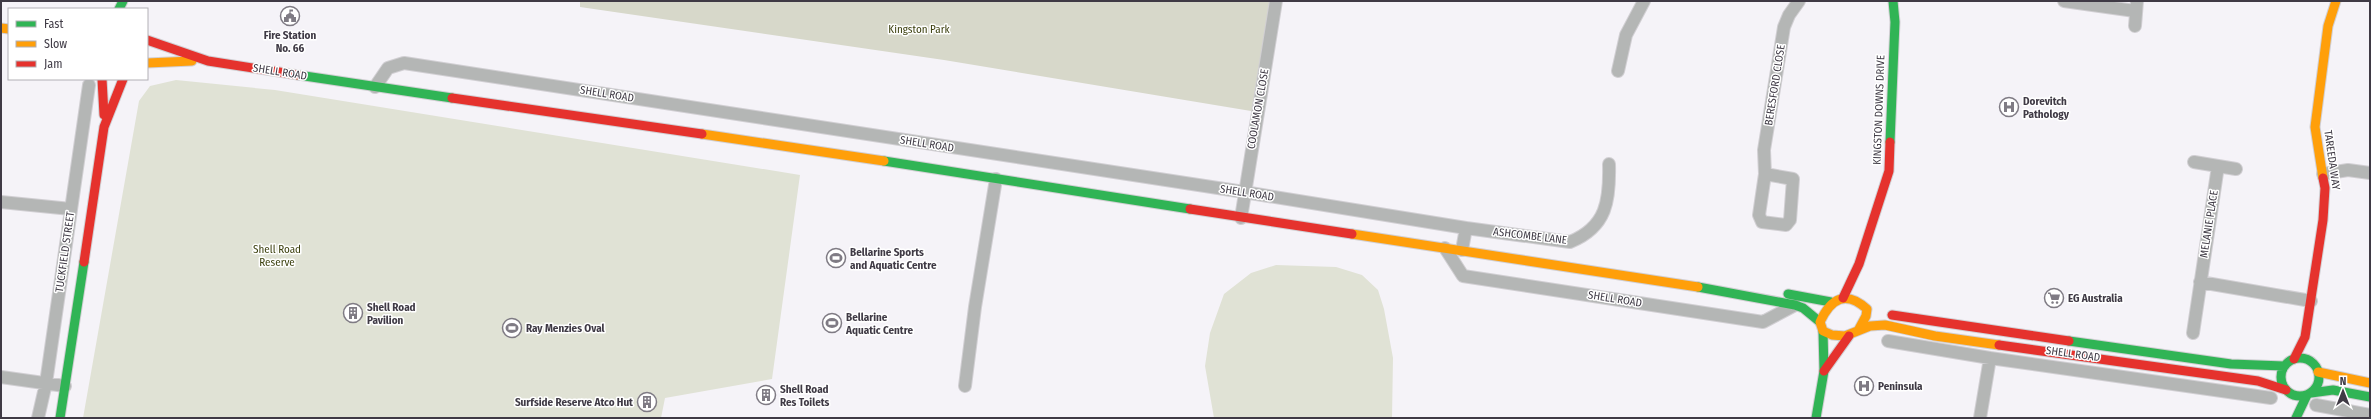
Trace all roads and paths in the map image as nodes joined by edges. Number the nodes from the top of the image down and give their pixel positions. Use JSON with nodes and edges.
{"nodes":[{"id":1,"x":1276,"y":1,"type":"edge"},
{"id":2,"x":1644,"y":1,"type":"edge"},
{"id":3,"x":1799,"y":1,"type":"edge"},
{"id":4,"x":1893,"y":1,"type":"edge"},
{"id":5,"x":2064,"y":1,"type":"edge"},
{"id":6,"x":2336,"y":1,"type":"edge"},
{"id":7,"x":2136,"y":6,"type":"edge"},
{"id":8,"x":2135,"y":26,"type":"dead end"},
{"id":9,"x":148,"y":40,"type":"edge"},
{"id":10,"x":208,"y":61,"type":"junction"},
{"id":11,"x":148,"y":63,"type":"edge"},
{"id":12,"x":1618,"y":71,"type":"dead end"},
{"id":13,"x":102,"y":80,"type":"edge"},
{"id":14,"x":122,"y":80,"type":"edge"},
{"id":15,"x":89,"y":85,"type":"dead end"},
{"id":16,"x":376,"y":87,"type":"junction"},
{"id":17,"x":104,"y":127,"type":"junction"},
{"id":18,"x":2194,"y":162,"type":"dead end"},
{"id":19,"x":1609,"y":164,"type":"dead end"},
{"id":20,"x":2218,"y":166,"type":"junction"},
{"id":21,"x":2236,"y":170,"type":"dead end"},
{"id":22,"x":2370,"y":173,"type":"edge"},
{"id":23,"x":1765,"y":174,"type":"junction"},
{"id":24,"x":2323,"y":174,"type":"junction"},
{"id":25,"x":996,"y":179,"type":"junction"},
{"id":26,"x":1244,"y":192,"type":"junction"},
{"id":27,"x":1,"y":202,"type":"edge"},
{"id":28,"x":71,"y":209,"type":"junction"},
{"id":29,"x":1241,"y":218,"type":"junction"},
{"id":30,"x":1466,"y":228,"type":"junction"},
{"id":31,"x":1445,"y":248,"type":"junction"},
{"id":32,"x":1462,"y":250,"type":"junction"},
{"id":33,"x":1859,"y":264,"type":"junction"},
{"id":34,"x":2200,"y":282,"type":"junction"},
{"id":35,"x":1728,"y":292,"type":"junction"},
{"id":36,"x":1843,"y":298,"type":"junction"},
{"id":37,"x":2311,"y":301,"type":"junction"},
{"id":38,"x":1831,"y":302,"type":"junction"},
{"id":39,"x":1795,"y":305,"type":"junction"},
{"id":40,"x":1871,"y":309,"type":"junction"},
{"id":41,"x":2308,"y":323,"type":"junction"},
{"id":42,"x":1821,"y":326,"type":"junction"},
{"id":43,"x":1859,"y":329,"type":"junction"},
{"id":44,"x":2193,"y":333,"type":"dead end"},
{"id":45,"x":1849,"y":336,"type":"junction"},
{"id":46,"x":1888,"y":341,"type":"dead end"},
{"id":47,"x":2114,"y":348,"type":"junction"},
{"id":48,"x":1990,"y":358,"type":"junction"},
{"id":49,"x":2294,"y":359,"type":"junction"},
{"id":50,"x":2112,"y":360,"type":"junction"},
{"id":51,"x":2284,"y":366,"type":"junction"},
{"id":52,"x":2316,"y":368,"type":"junction"},
{"id":53,"x":1824,"y":371,"type":"junction"},
{"id":54,"x":1,"y":377,"type":"edge"},
{"id":55,"x":46,"y":383,"type":"junction"},
{"id":56,"x":2370,"y":383,"type":"edge"},
{"id":57,"x":65,"y":386,"type":"junction"},
{"id":58,"x":965,"y":386,"type":"dead end"},
{"id":59,"x":2289,"y":393,"type":"junction"},
{"id":60,"x":2309,"y":394,"type":"junction"},
{"id":61,"x":2370,"y":397,"type":"edge"},
{"id":62,"x":2271,"y":398,"type":"dead end"},
{"id":63,"x":2316,"y":405,"type":"dead end"},
{"id":64,"x":2370,"y":415,"type":"edge"},
{"id":65,"x":38,"y":418,"type":"edge"},
{"id":66,"x":60,"y":418,"type":"edge"},
{"id":67,"x":1816,"y":418,"type":"edge"},
{"id":68,"x":1980,"y":418,"type":"edge"},
{"id":69,"x":2295,"y":418,"type":"edge"}],
"edges":[{"from":1,"to":26,"type":"street","name":"COOLAMON CLOSE"},
{"from":2,"to":12,"type":"street"},
{"from":3,"to":23,"type":"street","name":"BERESFORD CLOSE"},
{"from":4,"to":33,"type":"main road","name":"KINGSTON DOWNS DRIVE"},
{"from":5,"to":7,"type":"street"},
{"from":6,"to":24,"type":"main road","name":"TAREEDA WAY"},
{"from":7,"to":8,"type":"street"},
{"from":9,"to":10,"type":"main road","name":"SHELL ROAD"},
{"from":10,"to":11,"type":"main road","name":"SHELL ROAD"},
{"from":10,"to":16,"type":"main road","name":"SHELL ROAD"},
{"from":13,"to":17,"type":"main road","name":"TUCKFIELD STREET"},
{"from":14,"to":17,"type":"main road","name":"TUCKFIELD STREET"},
{"from":15,"to":28,"type":"street","name":"TUCKFIELD STREET"},
{"from":16,"to":25,"type":"main road","name":"SHELL ROAD"},
{"from":16,"to":26,"type":"street","name":"SHELL ROAD"},
{"from":17,"to":57,"type":"main road","name":"TUCKFIELD STREET"},
{"from":18,"to":20,"type":"street"},
{"from":19,"to":30,"type":"street","name":"ASHCOMBE LANE"},
{"from":20,"to":21,"type":"street"},
{"from":20,"to":34,"type":"street","name":"MELANIE PLACE"},
{"from":22,"to":24,"type":"street"},
{"from":23,"to":23,"type":"street","name":"BERESFORD CLOSE"},
{"from":24,"to":37,"type":"main road","name":"TAREEDA WAY"},
{"from":25,"to":29,"type":"main road","name":"SHELL ROAD"},
{"from":25,"to":58,"type":"street"},
{"from":26,"to":29,"type":"street","name":"COOLAMON CLOSE"},
{"from":26,"to":30,"type":"street","name":"SHELL ROAD"},
{"from":27,"to":28,"type":"street"},
{"from":28,"to":55,"type":"street","name":"TUCKFIELD STREET"},
{"from":29,"to":31,"type":"main road","name":"SHELL ROAD"},
{"from":30,"to":32,"type":"street"},
{"from":31,"to":32,"type":"main road","name":"SHELL ROAD"},
{"from":31,"to":39,"type":"street","name":"SHELL ROAD"},
{"from":32,"to":35,"type":"main road","name":"SHELL ROAD"},
{"from":33,"to":36,"type":"main road","name":"KINGSTON DOWNS DRIVE"},
{"from":33,"to":40,"type":"main road","name":"KINGSTON DOWNS DRIVE"},
{"from":34,"to":37,"type":"street"},
{"from":34,"to":44,"type":"street","name":"MELANIE PLACE"},
{"from":35,"to":38,"type":"main road","name":"SHELL ROAD"},
{"from":35,"to":39,"type":"main road","name":"SHELL ROAD"},
{"from":36,"to":38,"type":"main road"},
{"from":36,"to":40,"type":"main road"},
{"from":37,"to":41,"type":"main road","name":"TAREEDA WAY"},
{"from":38,"to":42,"type":"main road"},
{"from":39,"to":42,"type":"main road","name":"SHELL ROAD"},
{"from":40,"to":43,"type":"main road"},
{"from":40,"to":47,"type":"main road","name":"SHELL ROAD"},
{"from":41,"to":49,"type":"main road","name":"TAREEDA WAY"},
{"from":41,"to":52,"type":"main road","name":"TAREEDA WAY"},
{"from":42,"to":45,"type":"main road"},
{"from":42,"to":53,"type":"main road"},
{"from":43,"to":45,"type":"main road"},
{"from":43,"to":50,"type":"main road","name":"SHELL ROAD"},
{"from":45,"to":53,"type":"main road"},
{"from":46,"to":48,"type":"street","name":"SHELL ROAD"},
{"from":47,"to":50,"type":"main road"},
{"from":47,"to":51,"type":"main road","name":"SHELL ROAD"},
{"from":48,"to":62,"type":"street","name":"SHELL ROAD"},
{"from":48,"to":68,"type":"street"},
{"from":49,"to":51,"type":"main road"},
{"from":49,"to":52,"type":"main road"},
{"from":50,"to":59,"type":"main road","name":"SHELL ROAD"},
{"from":51,"to":59,"type":"main road"},
{"from":52,"to":56,"type":"main road"},
{"from":52,"to":60,"type":"main road"},
{"from":53,"to":67,"type":"main road"},
{"from":54,"to":55,"type":"street"},
{"from":55,"to":57,"type":"street"},
{"from":55,"to":65,"type":"street","name":"TUCKFIELD STREET"},
{"from":57,"to":66,"type":"main road","name":"TUCKFIELD STREET"},
{"from":59,"to":60,"type":"main road"},
{"from":59,"to":69,"type":"main road"},
{"from":60,"to":61,"type":"main road"},
{"from":60,"to":69,"type":"main road"},
{"from":63,"to":64,"type":"street"}]}
